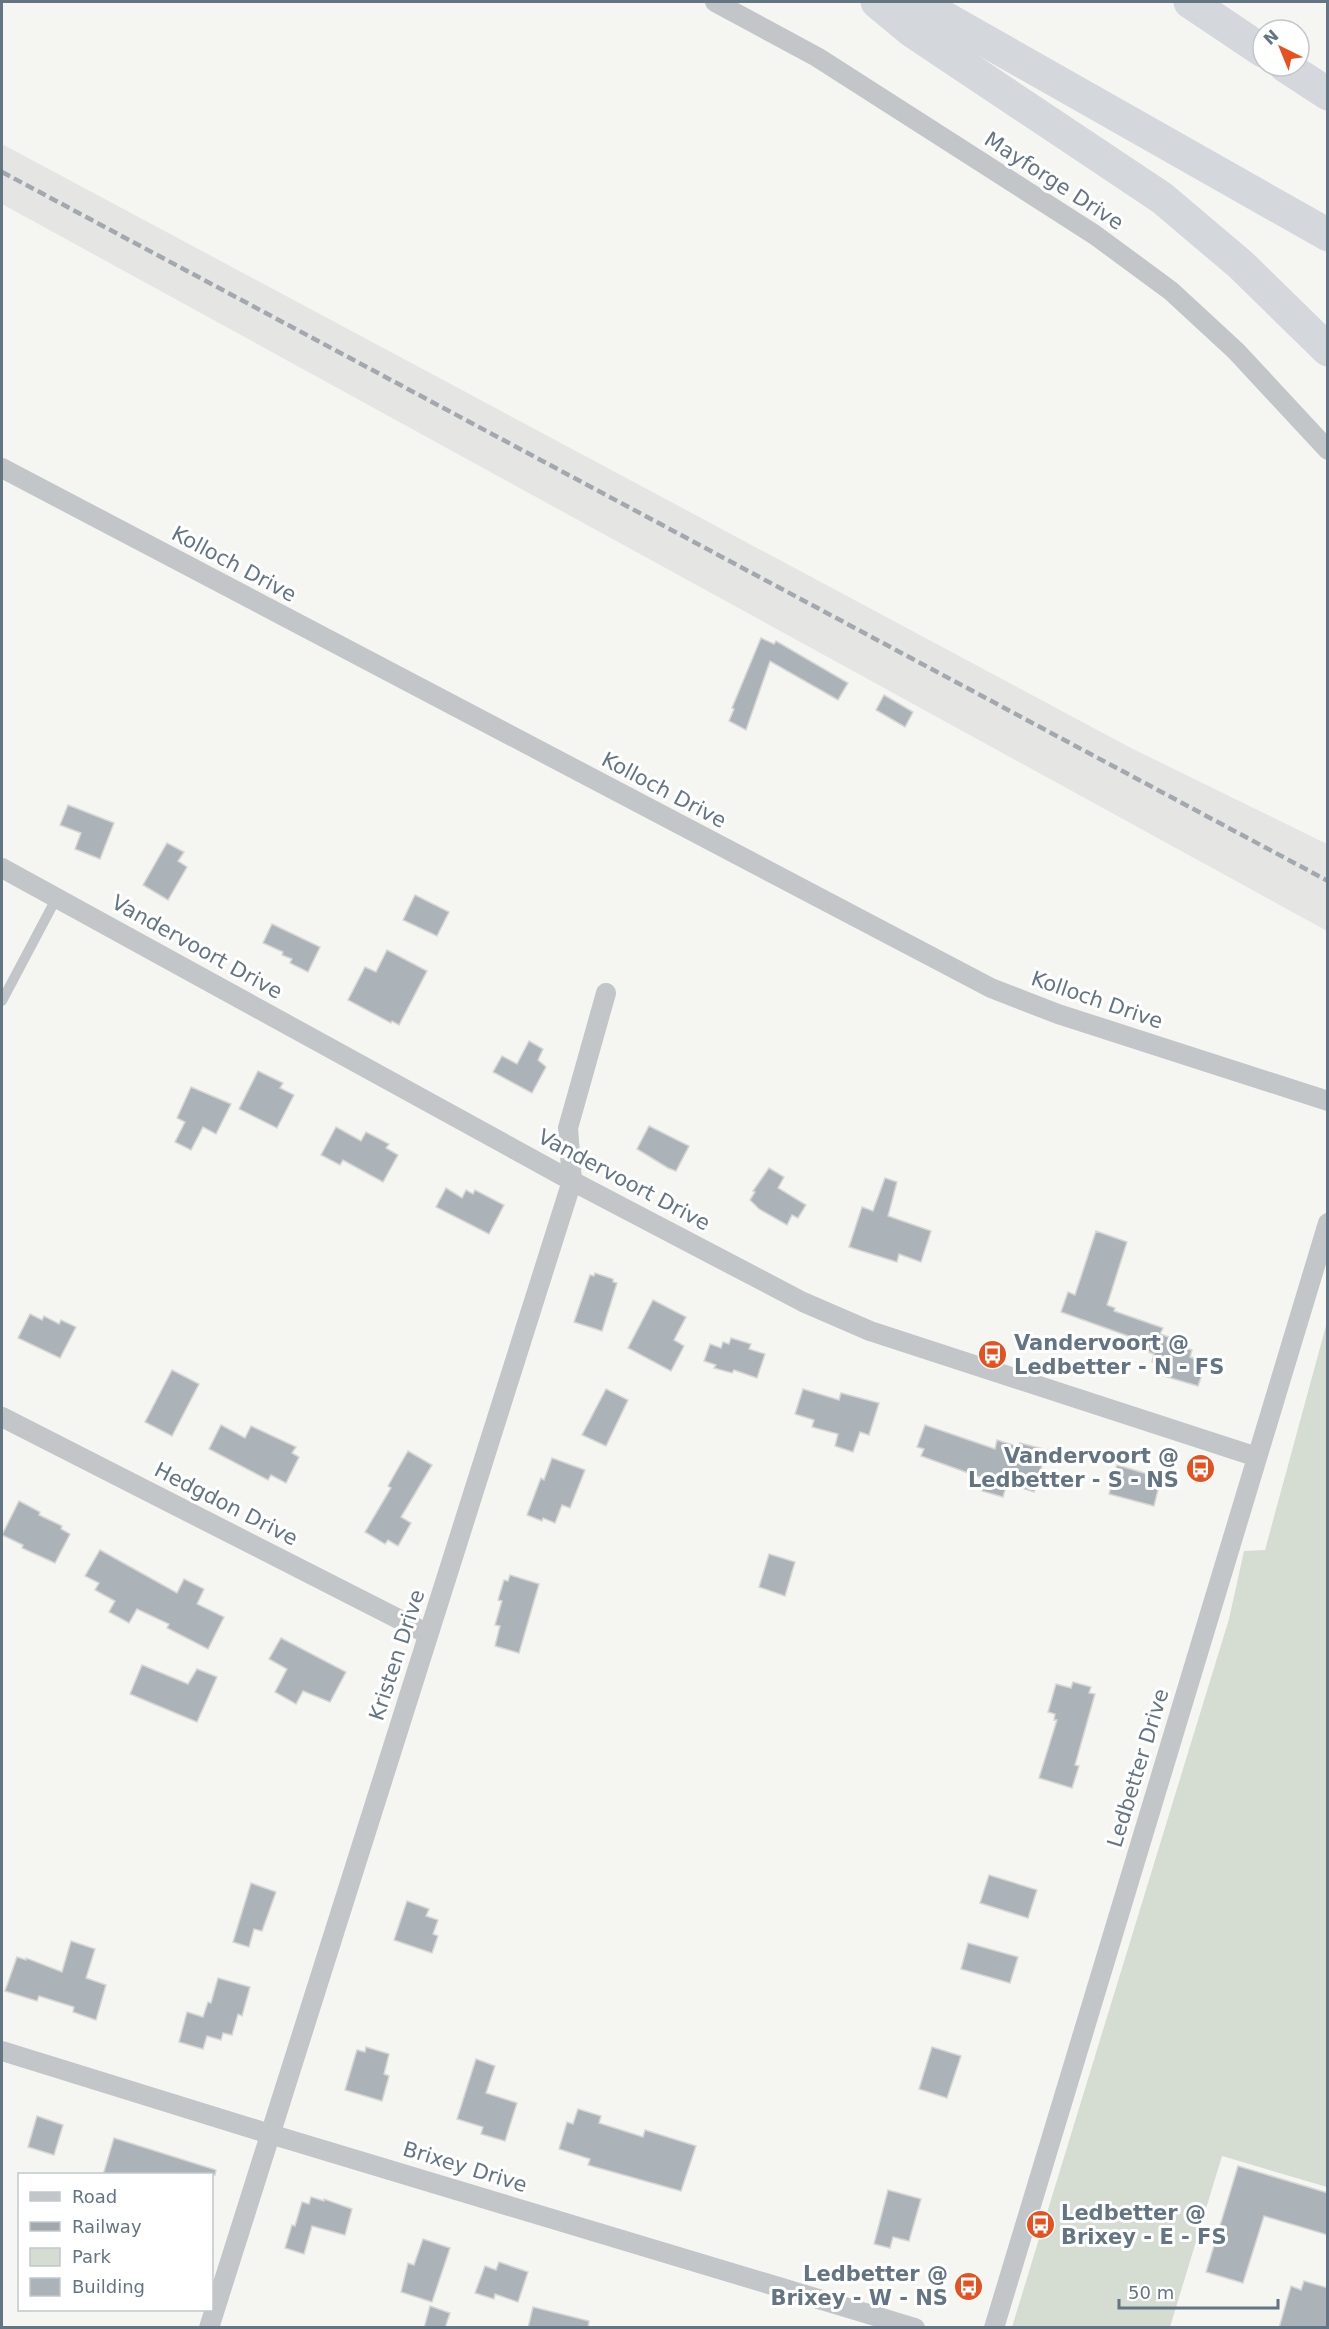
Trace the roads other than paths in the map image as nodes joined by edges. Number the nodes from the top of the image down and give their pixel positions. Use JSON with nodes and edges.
{"nodes":[{"id":1,"x":715,"y":2,"type":"edge"},
{"id":2,"x":877,"y":2,"type":"edge"},
{"id":3,"x":918,"y":2,"type":"edge"},
{"id":4,"x":1190,"y":2,"type":"edge"},
{"id":5,"x":1251,"y":43,"type":"edge"},
{"id":6,"x":1304,"y":78,"type":"edge"},
{"id":7,"x":1328,"y":94,"type":"edge"},
{"id":8,"x":1328,"y":235,"type":"edge"},
{"id":9,"x":1328,"y":350,"type":"edge"},
{"id":10,"x":1328,"y":450,"type":"edge"},
{"id":11,"x":2,"y":468,"type":"edge"},
{"id":12,"x":2,"y":868,"type":"edge"},
{"id":13,"x":57,"y":897,"type":"junction"},
{"id":14,"x":606,"y":993,"type":"dead end"},
{"id":15,"x":2,"y":1001,"type":"edge"},
{"id":16,"x":1328,"y":1101,"type":"edge"},
{"id":17,"x":572,"y":1181,"type":"junction"},
{"id":18,"x":1328,"y":1223,"type":"edge"},
{"id":19,"x":2,"y":1416,"type":"edge"},
{"id":20,"x":1257,"y":1457,"type":"junction"},
{"id":21,"x":428,"y":1635,"type":"junction"},
{"id":22,"x":2,"y":2051,"type":"edge"},
{"id":23,"x":270,"y":2134,"type":"junction"},
{"id":24,"x":209,"y":2328,"type":"edge"},
{"id":25,"x":915,"y":2328,"type":"edge"},
{"id":26,"x":993,"y":2328,"type":"edge"}],
"edges":[{"from":1,"to":10,"type":"street","name":"Mayforge Drive"},
{"from":2,"to":9,"type":"highway"},
{"from":3,"to":8,"type":"highway"},
{"from":4,"to":5,"type":"highway"},
{"from":6,"to":7,"type":"highway"},
{"from":11,"to":16,"type":"street","name":"Kolloch Drive"},
{"from":12,"to":13,"type":"street","name":"Vandervoort Drive"},
{"from":13,"to":15,"type":"lane"},
{"from":13,"to":17,"type":"street","name":"Vandervoort Drive"},
{"from":14,"to":17,"type":"street","name":"Kristen Drive"},
{"from":17,"to":20,"type":"street","name":"Vandervoort Drive"},
{"from":17,"to":21,"type":"street","name":"Kristen Drive"},
{"from":18,"to":20,"type":"street","name":"Ledbetter Drive"},
{"from":19,"to":21,"type":"street","name":"Hedgdon Drive"},
{"from":20,"to":26,"type":"street","name":"Ledbetter Drive"},
{"from":21,"to":23,"type":"street","name":"Kristen Drive"},
{"from":22,"to":23,"type":"street","name":"Brixey Drive"},
{"from":23,"to":24,"type":"street","name":"Kristen Drive"},
{"from":23,"to":25,"type":"street","name":"Brixey Drive"}]}
